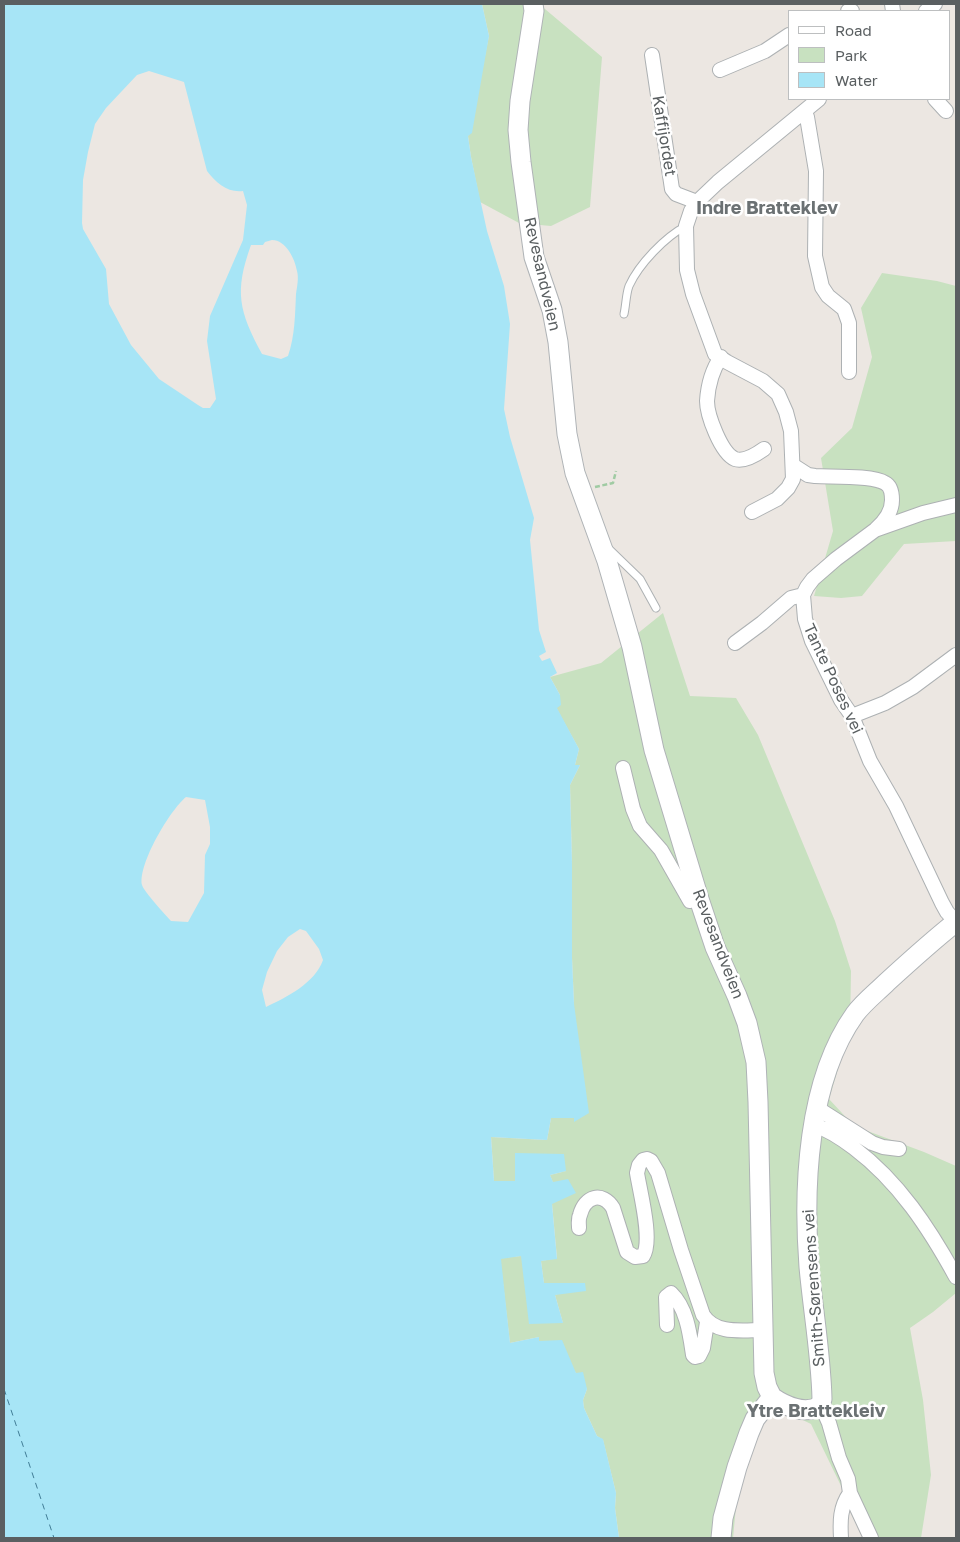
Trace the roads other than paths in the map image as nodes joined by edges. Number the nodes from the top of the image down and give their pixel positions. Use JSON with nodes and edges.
{"nodes":[{"id":1,"x":533,"y":4,"type":"edge"},
{"id":2,"x":788,"y":36,"type":"edge"},
{"id":3,"x":652,"y":55,"type":"dead end"},
{"id":4,"x":720,"y":70,"type":"dead end"},
{"id":5,"x":818,"y":100,"type":"edge"},
{"id":6,"x":936,"y":100,"type":"edge"},
{"id":7,"x":946,"y":111,"type":"dead end"},
{"id":8,"x":803,"y":113,"type":"junction"},
{"id":9,"x":697,"y":202,"type":"junction"},
{"id":10,"x":686,"y":226,"type":"junction"},
{"id":11,"x":624,"y":314,"type":"dead end"},
{"id":12,"x":721,"y":357,"type":"junction"},
{"id":13,"x":849,"y":372,"type":"dead end"},
{"id":14,"x":764,"y":449,"type":"dead end"},
{"id":15,"x":794,"y":466,"type":"junction"},
{"id":16,"x":956,"y":504,"type":"edge"},
{"id":17,"x":752,"y":512,"type":"dead end"},
{"id":18,"x":875,"y":530,"type":"junction"},
{"id":19,"x":599,"y":539,"type":"junction"},
{"id":20,"x":803,"y":595,"type":"junction"},
{"id":21,"x":656,"y":608,"type":"dead end"},
{"id":22,"x":735,"y":643,"type":"dead end"},
{"id":23,"x":956,"y":655,"type":"edge"},
{"id":24,"x":852,"y":716,"type":"junction"},
{"id":25,"x":623,"y":768,"type":"dead end"},
{"id":26,"x":699,"y":899,"type":"junction"},
{"id":27,"x":956,"y":922,"type":"edge"},
{"id":28,"x":815,"y":1117,"type":"junction"},
{"id":29,"x":899,"y":1149,"type":"dead end"},
{"id":30,"x":579,"y":1228,"type":"dead end"},
{"id":31,"x":956,"y":1277,"type":"edge"},
{"id":32,"x":707,"y":1322,"type":"junction"},
{"id":33,"x":667,"y":1325,"type":"dead end"},
{"id":34,"x":764,"y":1330,"type":"junction"},
{"id":35,"x":772,"y":1397,"type":"junction"},
{"id":36,"x":820,"y":1406,"type":"junction"},
{"id":37,"x":850,"y":1493,"type":"junction"},
{"id":38,"x":721,"y":1538,"type":"edge"},
{"id":39,"x":841,"y":1538,"type":"edge"},
{"id":40,"x":871,"y":1538,"type":"edge"}],
"edges":[{"from":1,"to":19,"type":"main road","name":"Revesandveien"},
{"from":2,"to":4,"type":"street"},
{"from":3,"to":9,"type":"street","name":"Kaffijordet"},
{"from":5,"to":8,"type":"street"},
{"from":6,"to":7,"type":"street"},
{"from":8,"to":9,"type":"street"},
{"from":8,"to":13,"type":"street"},
{"from":9,"to":10,"type":"street"},
{"from":10,"to":11,"type":"lane"},
{"from":10,"to":12,"type":"street"},
{"from":12,"to":14,"type":"street"},
{"from":12,"to":15,"type":"street"},
{"from":15,"to":17,"type":"street"},
{"from":15,"to":18,"type":"street"},
{"from":16,"to":18,"type":"street"},
{"from":18,"to":20,"type":"street"},
{"from":19,"to":21,"type":"lane","name":"Revesandveien"},
{"from":19,"to":26,"type":"main road","name":"Revesandveien"},
{"from":20,"to":22,"type":"street"},
{"from":20,"to":24,"type":"street","name":"Tante Poses vei"},
{"from":23,"to":24,"type":"street"},
{"from":24,"to":27,"type":"street","name":"Tante Poses vei"},
{"from":25,"to":26,"type":"street"},
{"from":26,"to":34,"type":"main road","name":"Revesandveien"},
{"from":27,"to":28,"type":"main road","name":"Smith-Sørensens vei"},
{"from":28,"to":29,"type":"street"},
{"from":28,"to":31,"type":"street"},
{"from":28,"to":36,"type":"main road","name":"Smith-Sørensens vei"},
{"from":30,"to":32,"type":"street"},
{"from":32,"to":33,"type":"street"},
{"from":32,"to":34,"type":"street"},
{"from":34,"to":35,"type":"main road","name":"Revesandveien"},
{"from":35,"to":36,"type":"main road"},
{"from":35,"to":38,"type":"main road"},
{"from":36,"to":37,"type":"street"},
{"from":37,"to":39,"type":"street"},
{"from":37,"to":40,"type":"street"}]}
